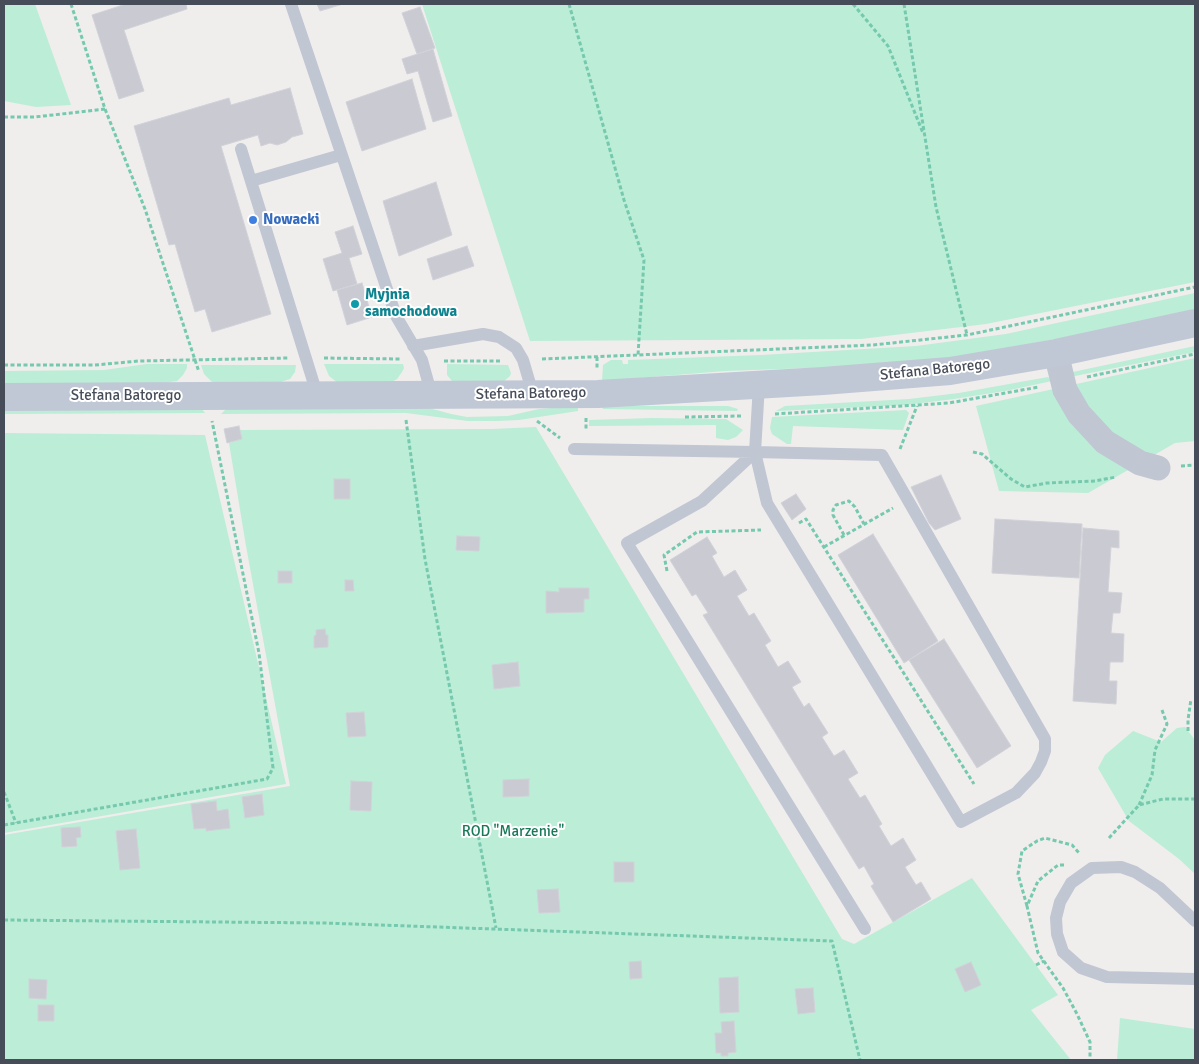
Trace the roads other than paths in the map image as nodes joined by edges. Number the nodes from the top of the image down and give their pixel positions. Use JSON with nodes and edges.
{"nodes":[{"id":1,"x":291,"y":4,"type":"edge"},
{"id":2,"x":241,"y":149,"type":"dead end"},
{"id":3,"x":342,"y":155,"type":"junction"},
{"id":4,"x":251,"y":181,"type":"junction"},
{"id":5,"x":1195,"y":323,"type":"edge"},
{"id":6,"x":413,"y":346,"type":"junction"},
{"id":7,"x":1056,"y":353,"type":"junction"},
{"id":8,"x":759,"y":384,"type":"junction"},
{"id":9,"x":317,"y":394,"type":"junction"},
{"id":10,"x":533,"y":394,"type":"junction"},
{"id":11,"x":432,"y":396,"type":"junction"},
{"id":12,"x":4,"y":397,"type":"edge"},
{"id":13,"x":574,"y":449,"type":"road end"},
{"id":14,"x":755,"y":452,"type":"junction"},
{"id":15,"x":1158,"y":468,"type":"dead end"},
{"id":16,"x":1195,"y":921,"type":"edge"},
{"id":17,"x":864,"y":929,"type":"dead end"},
{"id":18,"x":1195,"y":979,"type":"edge"}],
"edges":[{"from":1,"to":3,"type":"lane"},
{"from":2,"to":4,"type":"lane"},
{"from":3,"to":4,"type":"lane"},
{"from":3,"to":6,"type":"lane"},
{"from":4,"to":9,"type":"lane"},
{"from":5,"to":7,"type":"main road","name":"Stefana Batorego"},
{"from":6,"to":10,"type":"lane"},
{"from":6,"to":11,"type":"lane"},
{"from":7,"to":8,"type":"main road","name":"Stefana Batorego"},
{"from":7,"to":15,"type":"street"},
{"from":8,"to":10,"type":"main road","name":"Stefana Batorego"},
{"from":8,"to":14,"type":"lane"},
{"from":9,"to":11,"type":"main road","name":"Stefana Batorego"},
{"from":9,"to":12,"type":"main road","name":"Stefana Batorego"},
{"from":10,"to":11,"type":"main road","name":"Stefana Batorego"},
{"from":13,"to":14,"type":"lane"},
{"from":14,"to":14,"type":"lane"},
{"from":14,"to":17,"type":"lane"},
{"from":16,"to":18,"type":"lane"}]}
